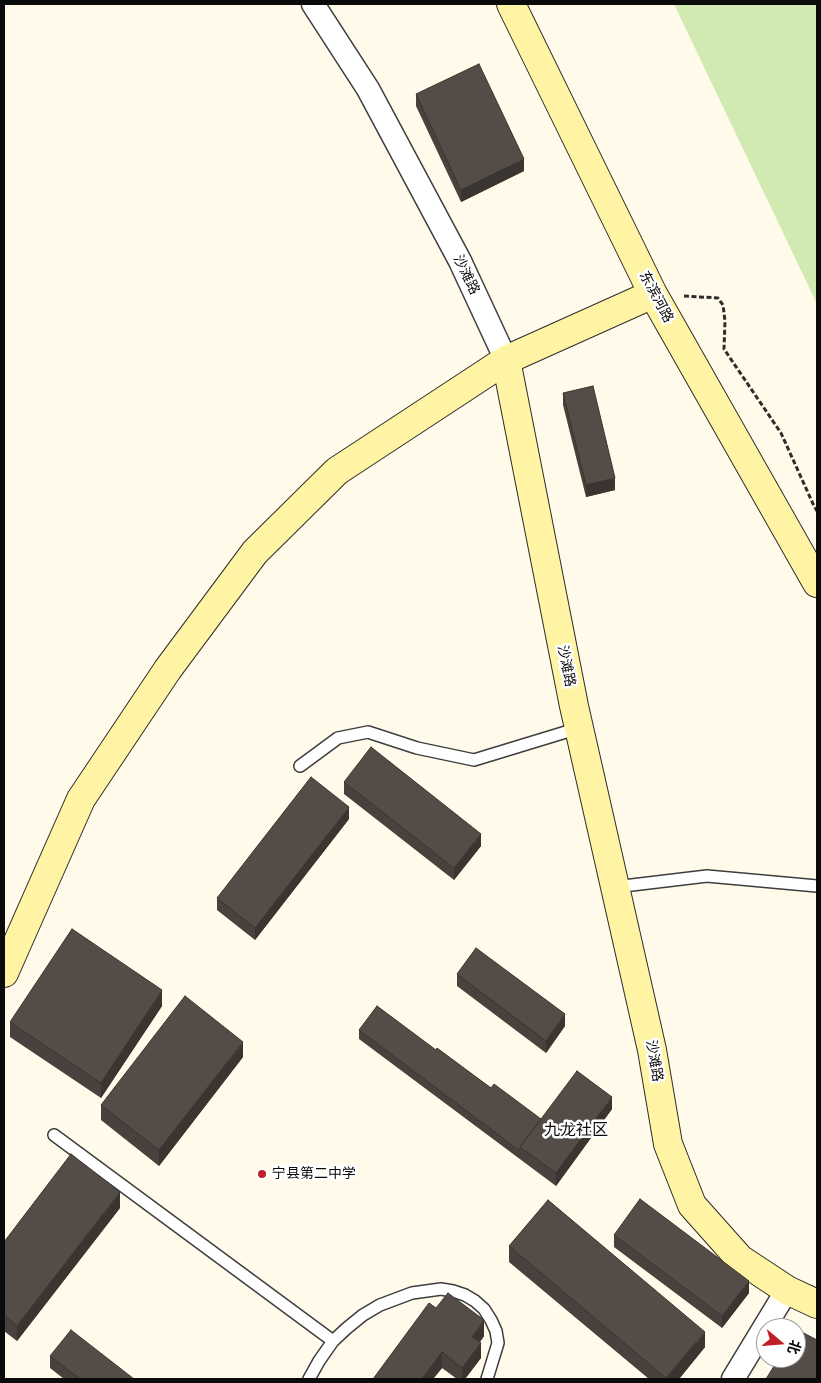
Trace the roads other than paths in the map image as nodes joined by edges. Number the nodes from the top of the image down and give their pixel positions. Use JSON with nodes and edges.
{"nodes":[{"id":1,"x":313,"y":4,"type":"edge"},
{"id":2,"x":511,"y":4,"type":"edge"},
{"id":3,"x":654,"y":294,"type":"junction"},
{"id":4,"x":506,"y":360,"type":"junction"},
{"id":5,"x":817,"y":582,"type":"edge"},
{"id":6,"x":579,"y":728,"type":"junction"},
{"id":7,"x":300,"y":766,"type":"dead end"},
{"id":8,"x":817,"y":886,"type":"edge"},
{"id":9,"x":615,"y":887,"type":"junction"},
{"id":10,"x":4,"y":972,"type":"edge"},
{"id":11,"x":54,"y":1135,"type":"dead end"},
{"id":12,"x":787,"y":1290,"type":"junction"},
{"id":13,"x":817,"y":1304,"type":"edge"},
{"id":14,"x":333,"y":1341,"type":"junction"},
{"id":15,"x":310,"y":1379,"type":"edge"},
{"id":16,"x":487,"y":1379,"type":"edge"},
{"id":17,"x":733,"y":1379,"type":"edge"}],
"edges":[{"from":1,"to":4,"type":"street","name":"沙滩路"},
{"from":2,"to":3,"type":"main road","name":"东滨河路"},
{"from":3,"to":4,"type":"main road"},
{"from":3,"to":5,"type":"main road","name":"东滨河路"},
{"from":4,"to":6,"type":"main road","name":"沙滩路"},
{"from":4,"to":10,"type":"main road"},
{"from":6,"to":7,"type":"lane"},
{"from":6,"to":9,"type":"main road","name":"沙滩路"},
{"from":8,"to":9,"type":"lane"},
{"from":9,"to":12,"type":"main road","name":"沙滩路"},
{"from":11,"to":14,"type":"lane"},
{"from":12,"to":13,"type":"main road","name":"沙滩路"},
{"from":12,"to":17,"type":"street"},
{"from":14,"to":15,"type":"lane"},
{"from":14,"to":16,"type":"lane"}]}
